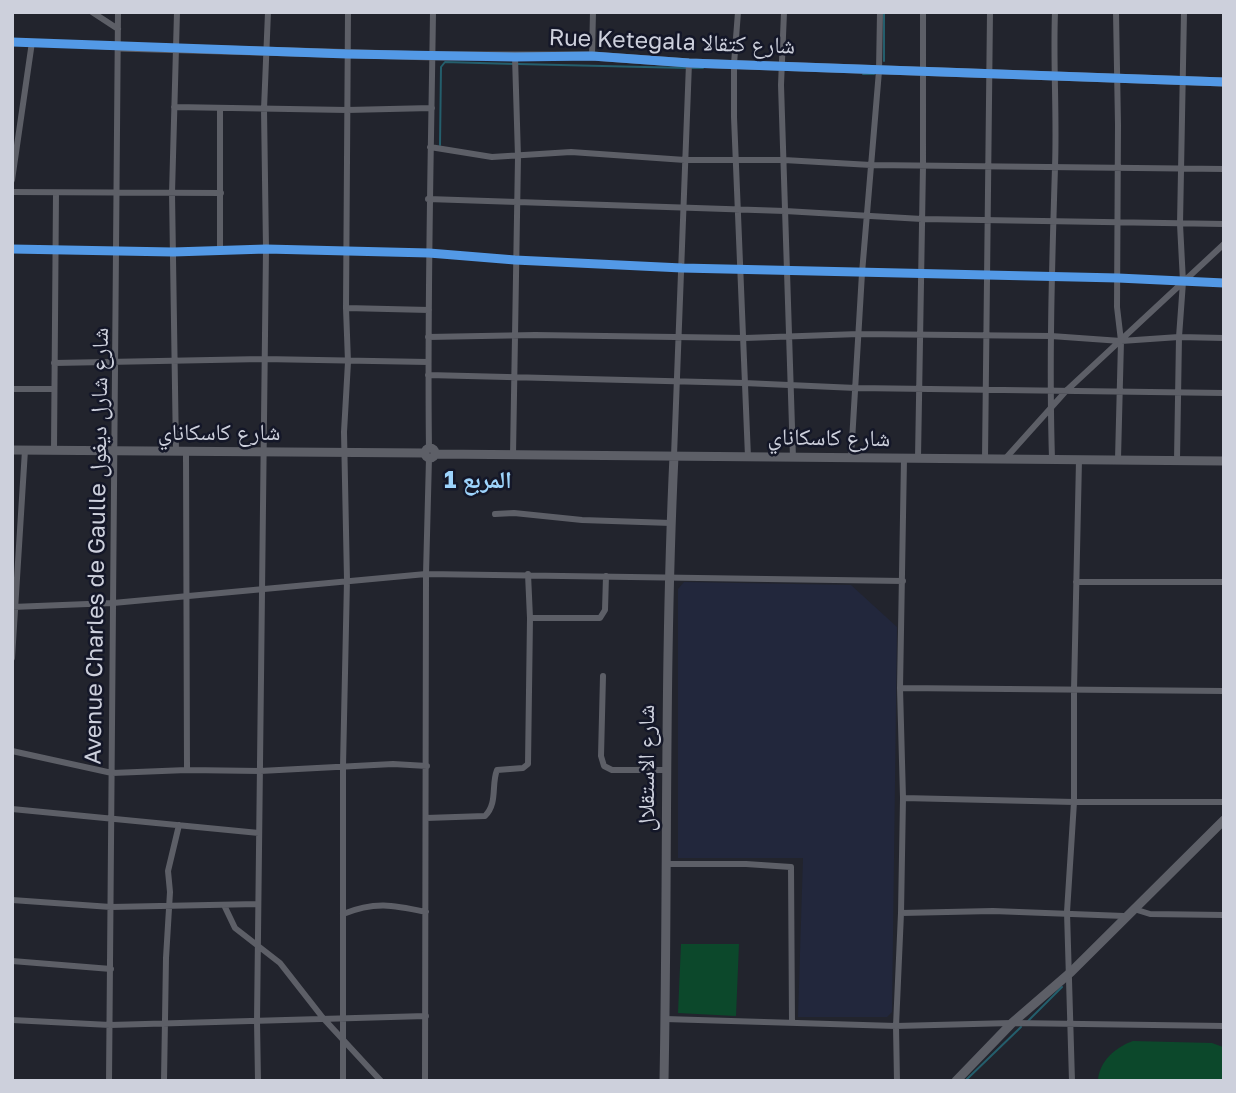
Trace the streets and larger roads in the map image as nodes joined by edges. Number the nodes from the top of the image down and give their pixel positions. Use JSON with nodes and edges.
{"nodes":[{"id":1,"x":92,"y":12,"type":"edge"},
{"id":2,"x":118,"y":12,"type":"edge"},
{"id":3,"x":177,"y":12,"type":"edge"},
{"id":4,"x":268,"y":12,"type":"edge"},
{"id":5,"x":348,"y":12,"type":"edge"},
{"id":6,"x":433,"y":12,"type":"edge"},
{"id":7,"x":593,"y":12,"type":"edge"},
{"id":8,"x":738,"y":12,"type":"edge"},
{"id":9,"x":784,"y":12,"type":"edge"},
{"id":10,"x":880,"y":12,"type":"edge"},
{"id":11,"x":923,"y":12,"type":"edge"},
{"id":12,"x":990,"y":12,"type":"edge"},
{"id":13,"x":1055,"y":12,"type":"edge"},
{"id":14,"x":1116,"y":12,"type":"edge"},
{"id":15,"x":1184,"y":12,"type":"edge"},
{"id":16,"x":118,"y":29,"type":"junction"},
{"id":17,"x":12,"y":42,"type":"edge"},
{"id":18,"x":32,"y":42,"type":"junction"},
{"id":19,"x":118,"y":47,"type":"junction"},
{"id":20,"x":176,"y":47,"type":"junction"},
{"id":21,"x":266,"y":51,"type":"junction"},
{"id":22,"x":347,"y":54,"type":"junction"},
{"id":23,"x":432,"y":56,"type":"junction"},
{"id":24,"x":592,"y":56,"type":"junction"},
{"id":25,"x":515,"y":57,"type":"junction"},
{"id":26,"x":689,"y":63,"type":"junction"},
{"id":27,"x":734,"y":64,"type":"junction"},
{"id":28,"x":782,"y":65,"type":"junction"},
{"id":29,"x":879,"y":71,"type":"junction"},
{"id":30,"x":923,"y":73,"type":"junction"},
{"id":31,"x":990,"y":74,"type":"junction"},
{"id":32,"x":1055,"y":76,"type":"junction"},
{"id":33,"x":1118,"y":78,"type":"junction"},
{"id":34,"x":1183,"y":81,"type":"junction"},
{"id":35,"x":1224,"y":82,"type":"edge"},
{"id":36,"x":174,"y":107,"type":"junction"},
{"id":37,"x":220,"y":108,"type":"junction"},
{"id":38,"x":432,"y":108,"type":"junction"},
{"id":39,"x":264,"y":109,"type":"junction"},
{"id":40,"x":347,"y":110,"type":"junction"},
{"id":41,"x":430,"y":147,"type":"junction"},
{"id":42,"x":517,"y":157,"type":"junction"},
{"id":43,"x":685,"y":160,"type":"junction"},
{"id":44,"x":738,"y":160,"type":"junction"},
{"id":45,"x":784,"y":160,"type":"junction"},
{"id":46,"x":871,"y":165,"type":"junction"},
{"id":47,"x":923,"y":166,"type":"junction"},
{"id":48,"x":988,"y":167,"type":"junction"},
{"id":49,"x":1055,"y":167,"type":"junction"},
{"id":50,"x":1117,"y":168,"type":"junction"},
{"id":51,"x":1181,"y":169,"type":"junction"},
{"id":52,"x":1224,"y":169,"type":"edge"},
{"id":53,"x":12,"y":180,"type":"edge"},
{"id":54,"x":12,"y":192,"type":"edge"},
{"id":55,"x":117,"y":192,"type":"junction"},
{"id":56,"x":221,"y":192,"type":"junction"},
{"id":57,"x":56,"y":193,"type":"junction"},
{"id":58,"x":172,"y":193,"type":"junction"},
{"id":59,"x":428,"y":199,"type":"junction"},
{"id":60,"x":516,"y":202,"type":"junction"},
{"id":61,"x":682,"y":209,"type":"junction"},
{"id":62,"x":739,"y":211,"type":"junction"},
{"id":63,"x":785,"y":211,"type":"junction"},
{"id":64,"x":867,"y":216,"type":"junction"},
{"id":65,"x":922,"y":219,"type":"junction"},
{"id":66,"x":987,"y":220,"type":"junction"},
{"id":67,"x":1052,"y":220,"type":"junction"},
{"id":68,"x":1118,"y":222,"type":"junction"},
{"id":69,"x":1180,"y":224,"type":"junction"},
{"id":70,"x":1224,"y":224,"type":"edge"},
{"id":71,"x":1224,"y":244,"type":"edge"},
{"id":72,"x":12,"y":249,"type":"edge"},
{"id":73,"x":55,"y":249,"type":"junction"},
{"id":74,"x":266,"y":249,"type":"junction"},
{"id":75,"x":117,"y":251,"type":"junction"},
{"id":76,"x":220,"y":251,"type":"junction"},
{"id":77,"x":348,"y":251,"type":"junction"},
{"id":78,"x":173,"y":252,"type":"junction"},
{"id":79,"x":429,"y":253,"type":"junction"},
{"id":80,"x":515,"y":260,"type":"junction"},
{"id":81,"x":682,"y":268,"type":"junction"},
{"id":82,"x":741,"y":270,"type":"junction"},
{"id":83,"x":789,"y":272,"type":"junction"},
{"id":84,"x":862,"y":272,"type":"junction"},
{"id":85,"x":921,"y":273,"type":"junction"},
{"id":86,"x":987,"y":276,"type":"junction"},
{"id":87,"x":1052,"y":277,"type":"junction"},
{"id":88,"x":1118,"y":278,"type":"junction"},
{"id":89,"x":1183,"y":282,"type":"junction"},
{"id":90,"x":1224,"y":283,"type":"edge"},
{"id":91,"x":346,"y":308,"type":"junction"},
{"id":92,"x":429,"y":310,"type":"junction"},
{"id":93,"x":859,"y":334,"type":"junction"},
{"id":94,"x":920,"y":334,"type":"junction"},
{"id":95,"x":514,"y":336,"type":"junction"},
{"id":96,"x":679,"y":336,"type":"junction"},
{"id":97,"x":986,"y":336,"type":"junction"},
{"id":98,"x":1051,"y":336,"type":"junction"},
{"id":99,"x":428,"y":337,"type":"junction"},
{"id":100,"x":790,"y":337,"type":"junction"},
{"id":101,"x":1179,"y":337,"type":"junction"},
{"id":102,"x":745,"y":338,"type":"junction"},
{"id":103,"x":1224,"y":338,"type":"edge"},
{"id":104,"x":1121,"y":341,"type":"junction"},
{"id":105,"x":263,"y":359,"type":"junction"},
{"id":106,"x":116,"y":361,"type":"junction"},
{"id":107,"x":175,"y":362,"type":"junction"},
{"id":108,"x":348,"y":362,"type":"junction"},
{"id":109,"x":428,"y":362,"type":"junction"},
{"id":110,"x":54,"y":363,"type":"junction"},
{"id":111,"x":428,"y":375,"type":"junction"},
{"id":112,"x":514,"y":378,"type":"junction"},
{"id":113,"x":678,"y":382,"type":"junction"},
{"id":114,"x":744,"y":383,"type":"junction"},
{"id":115,"x":792,"y":385,"type":"junction"},
{"id":116,"x":12,"y":388,"type":"edge"},
{"id":117,"x":856,"y":388,"type":"junction"},
{"id":118,"x":920,"y":388,"type":"junction"},
{"id":119,"x":54,"y":389,"type":"junction"},
{"id":120,"x":985,"y":390,"type":"junction"},
{"id":121,"x":1066,"y":391,"type":"junction"},
{"id":122,"x":1051,"y":392,"type":"junction"},
{"id":123,"x":1119,"y":392,"type":"junction"},
{"id":124,"x":1178,"y":392,"type":"junction"},
{"id":125,"x":1224,"y":393,"type":"edge"},
{"id":126,"x":1050,"y":408,"type":"junction"},
{"id":127,"x":12,"y":450,"type":"edge"},
{"id":128,"x":25,"y":450,"type":"junction"},
{"id":129,"x":54,"y":450,"type":"junction"},
{"id":130,"x":116,"y":451,"type":"junction"},
{"id":131,"x":181,"y":452,"type":"junction"},
{"id":132,"x":264,"y":452,"type":"junction"},
{"id":133,"x":429,"y":453,"type":"junction"},
{"id":134,"x":345,"y":454,"type":"junction"},
{"id":135,"x":513,"y":455,"type":"junction"},
{"id":136,"x":674,"y":456,"type":"junction"},
{"id":137,"x":748,"y":457,"type":"junction"},
{"id":138,"x":793,"y":458,"type":"junction"},
{"id":139,"x":851,"y":458,"type":"junction"},
{"id":140,"x":918,"y":458,"type":"junction"},
{"id":141,"x":985,"y":458,"type":"junction"},
{"id":142,"x":1005,"y":458,"type":"junction"},
{"id":143,"x":904,"y":459,"type":"junction"},
{"id":144,"x":1052,"y":459,"type":"junction"},
{"id":145,"x":1118,"y":459,"type":"junction"},
{"id":146,"x":1079,"y":460,"type":"junction"},
{"id":147,"x":1177,"y":460,"type":"junction"},
{"id":148,"x":1224,"y":461,"type":"edge"},
{"id":149,"x":495,"y":514,"type":"dead end"},
{"id":150,"x":671,"y":523,"type":"junction"},
{"id":151,"x":426,"y":574,"type":"junction"},
{"id":152,"x":528,"y":575,"type":"junction"},
{"id":153,"x":606,"y":576,"type":"junction"},
{"id":154,"x":668,"y":577,"type":"junction"},
{"id":155,"x":347,"y":580,"type":"junction"},
{"id":156,"x":903,"y":581,"type":"junction"},
{"id":157,"x":1076,"y":582,"type":"junction"},
{"id":158,"x":1224,"y":582,"type":"edge"},
{"id":159,"x":262,"y":588,"type":"junction"},
{"id":160,"x":187,"y":596,"type":"junction"},
{"id":161,"x":113,"y":603,"type":"junction"},
{"id":162,"x":14,"y":607,"type":"edge"},
{"id":163,"x":530,"y":618,"type":"junction"},
{"id":164,"x":12,"y":658,"type":"edge"},
{"id":165,"x":603,"y":676,"type":"dead end"},
{"id":166,"x":900,"y":688,"type":"junction"},
{"id":167,"x":1074,"y":690,"type":"junction"},
{"id":168,"x":1224,"y":691,"type":"edge"},
{"id":169,"x":12,"y":751,"type":"edge"},
{"id":170,"x":343,"y":766,"type":"junction"},
{"id":171,"x":427,"y":766,"type":"junction"},
{"id":172,"x":187,"y":769,"type":"junction"},
{"id":173,"x":666,"y":770,"type":"junction"},
{"id":174,"x":260,"y":771,"type":"junction"},
{"id":175,"x":112,"y":773,"type":"junction"},
{"id":176,"x":903,"y":798,"type":"junction"},
{"id":177,"x":1074,"y":802,"type":"junction"},
{"id":178,"x":1224,"y":802,"type":"edge"},
{"id":179,"x":12,"y":809,"type":"edge"},
{"id":180,"x":112,"y":817,"type":"junction"},
{"id":181,"x":426,"y":818,"type":"junction"},
{"id":182,"x":1224,"y":820,"type":"edge"},
{"id":183,"x":179,"y":825,"type":"junction"},
{"id":184,"x":259,"y":832,"type":"junction"},
{"id":185,"x":666,"y":864,"type":"junction"},
{"id":186,"x":12,"y":900,"type":"edge"},
{"id":187,"x":258,"y":904,"type":"junction"},
{"id":188,"x":224,"y":905,"type":"junction"},
{"id":189,"x":169,"y":906,"type":"junction"},
{"id":190,"x":111,"y":907,"type":"junction"},
{"id":191,"x":1132,"y":908,"type":"junction"},
{"id":192,"x":426,"y":912,"type":"junction"},
{"id":193,"x":1068,"y":912,"type":"junction"},
{"id":194,"x":343,"y":914,"type":"junction"},
{"id":195,"x":901,"y":914,"type":"junction"},
{"id":196,"x":1224,"y":915,"type":"edge"},
{"id":197,"x":1124,"y":916,"type":"junction"},
{"id":198,"x":259,"y":945,"type":"junction"},
{"id":199,"x":12,"y":961,"type":"edge"},
{"id":200,"x":111,"y":969,"type":"junction"},
{"id":201,"x":1071,"y":972,"type":"junction"},
{"id":202,"x":426,"y":1016,"type":"junction"},
{"id":203,"x":343,"y":1017,"type":"junction"},
{"id":204,"x":323,"y":1018,"type":"junction"},
{"id":205,"x":665,"y":1019,"type":"junction"},
{"id":206,"x":12,"y":1020,"type":"edge"},
{"id":207,"x":257,"y":1021,"type":"junction"},
{"id":208,"x":167,"y":1023,"type":"junction"},
{"id":209,"x":792,"y":1023,"type":"junction"},
{"id":210,"x":1012,"y":1024,"type":"junction"},
{"id":211,"x":110,"y":1025,"type":"junction"},
{"id":212,"x":1072,"y":1025,"type":"junction"},
{"id":213,"x":896,"y":1026,"type":"junction"},
{"id":214,"x":1224,"y":1026,"type":"edge"},
{"id":215,"x":344,"y":1041,"type":"junction"},
{"id":216,"x":109,"y":1081,"type":"edge"},
{"id":217,"x":164,"y":1081,"type":"edge"},
{"id":218,"x":258,"y":1081,"type":"edge"},
{"id":219,"x":343,"y":1081,"type":"edge"},
{"id":220,"x":381,"y":1081,"type":"edge"},
{"id":221,"x":425,"y":1081,"type":"edge"},
{"id":222,"x":664,"y":1081,"type":"edge"},
{"id":223,"x":897,"y":1081,"type":"edge"},
{"id":224,"x":956,"y":1081,"type":"edge"},
{"id":225,"x":1072,"y":1081,"type":"edge"}],
"edges":[{"from":1,"to":16,"type":"street"},
{"from":2,"to":16,"type":"street","name":"Avenue Charles de Gaulle شارع شارل ديغول"},
{"from":3,"to":20,"type":"street"},
{"from":4,"to":21,"type":"street"},
{"from":5,"to":22,"type":"street"},
{"from":6,"to":23,"type":"street"},
{"from":7,"to":24,"type":"street"},
{"from":8,"to":27,"type":"street"},
{"from":9,"to":28,"type":"street"},
{"from":10,"to":29,"type":"street"},
{"from":11,"to":30,"type":"street"},
{"from":12,"to":31,"type":"street"},
{"from":13,"to":32,"type":"street"},
{"from":14,"to":33,"type":"street"},
{"from":15,"to":34,"type":"street"},
{"from":16,"to":19,"type":"street","name":"Avenue Charles de Gaulle شارع شارل ديغول"},
{"from":17,"to":18,"type":"street"},
{"from":18,"to":19,"type":"street"},
{"from":18,"to":53,"type":"street"},
{"from":19,"to":20,"type":"street","name":"Rue Ketegala شارع كتقالا"},
{"from":19,"to":55,"type":"street","name":"Avenue Charles de Gaulle شارع شارل ديغول"},
{"from":20,"to":21,"type":"street","name":"Rue Ketegala شارع كتقالا"},
{"from":20,"to":36,"type":"street"},
{"from":21,"to":22,"type":"street","name":"Rue Ketegala شارع كتقالا"},
{"from":21,"to":39,"type":"street"},
{"from":22,"to":23,"type":"street","name":"Rue Ketegala شارع كتقالا"},
{"from":22,"to":40,"type":"street"},
{"from":23,"to":25,"type":"street","name":"Rue Ketegala شارع كتقالا"},
{"from":23,"to":38,"type":"street"},
{"from":24,"to":25,"type":"street","name":"Rue Ketegala شارع كتقالا"},
{"from":24,"to":26,"type":"street","name":"Rue Ketegala شارع كتقالا"},
{"from":25,"to":42,"type":"street"},
{"from":26,"to":27,"type":"street","name":"Rue Ketegala شارع كتقالا"},
{"from":26,"to":43,"type":"street"},
{"from":27,"to":28,"type":"street","name":"Rue Ketegala شارع كتقالا"},
{"from":27,"to":44,"type":"street"},
{"from":28,"to":29,"type":"street","name":"Rue Ketegala شارع كتقالا"},
{"from":28,"to":45,"type":"street"},
{"from":29,"to":30,"type":"street","name":"Rue Ketegala شارع كتقالا"},
{"from":29,"to":46,"type":"street"},
{"from":30,"to":31,"type":"street","name":"Rue Ketegala شارع كتقالا"},
{"from":30,"to":47,"type":"street"},
{"from":31,"to":32,"type":"street","name":"Rue Ketegala شارع كتقالا"},
{"from":31,"to":48,"type":"street"},
{"from":32,"to":33,"type":"street","name":"Rue Ketegala شارع كتقالا"},
{"from":32,"to":49,"type":"street"},
{"from":33,"to":34,"type":"street","name":"Rue Ketegala شارع كتقالا"},
{"from":33,"to":50,"type":"street"},
{"from":34,"to":35,"type":"street","name":"Rue Ketegala شارع كتقالا"},
{"from":34,"to":51,"type":"street"},
{"from":36,"to":37,"type":"street"},
{"from":36,"to":58,"type":"street"},
{"from":37,"to":39,"type":"street"},
{"from":37,"to":56,"type":"street"},
{"from":38,"to":40,"type":"street"},
{"from":38,"to":41,"type":"street"},
{"from":39,"to":40,"type":"street"},
{"from":39,"to":74,"type":"street"},
{"from":40,"to":77,"type":"street"},
{"from":41,"to":42,"type":"street"},
{"from":41,"to":59,"type":"street"},
{"from":42,"to":43,"type":"street"},
{"from":42,"to":60,"type":"street"},
{"from":43,"to":44,"type":"street"},
{"from":43,"to":61,"type":"street"},
{"from":44,"to":45,"type":"street"},
{"from":44,"to":62,"type":"street"},
{"from":45,"to":46,"type":"street"},
{"from":45,"to":63,"type":"street"},
{"from":46,"to":47,"type":"street"},
{"from":46,"to":64,"type":"street"},
{"from":47,"to":48,"type":"street"},
{"from":47,"to":65,"type":"street"},
{"from":48,"to":49,"type":"street"},
{"from":48,"to":66,"type":"street"},
{"from":49,"to":50,"type":"street"},
{"from":49,"to":67,"type":"street"},
{"from":50,"to":51,"type":"street"},
{"from":50,"to":68,"type":"street"},
{"from":51,"to":52,"type":"street"},
{"from":51,"to":69,"type":"street"},
{"from":54,"to":57,"type":"street"},
{"from":55,"to":57,"type":"street"},
{"from":55,"to":58,"type":"street"},
{"from":55,"to":75,"type":"street","name":"Avenue Charles de Gaulle شارع شارل ديغول"},
{"from":56,"to":58,"type":"street"},
{"from":56,"to":76,"type":"street"},
{"from":57,"to":73,"type":"street"},
{"from":58,"to":78,"type":"street"},
{"from":59,"to":60,"type":"street"},
{"from":59,"to":79,"type":"street"},
{"from":60,"to":61,"type":"street"},
{"from":60,"to":80,"type":"street"},
{"from":61,"to":62,"type":"street"},
{"from":61,"to":81,"type":"street"},
{"from":62,"to":63,"type":"street"},
{"from":62,"to":82,"type":"street"},
{"from":63,"to":64,"type":"street"},
{"from":63,"to":83,"type":"street"},
{"from":64,"to":65,"type":"street"},
{"from":64,"to":84,"type":"street"},
{"from":65,"to":66,"type":"street"},
{"from":65,"to":85,"type":"street"},
{"from":66,"to":67,"type":"street"},
{"from":66,"to":86,"type":"street"},
{"from":67,"to":68,"type":"street"},
{"from":67,"to":87,"type":"street"},
{"from":68,"to":69,"type":"street"},
{"from":68,"to":88,"type":"street"},
{"from":69,"to":70,"type":"street"},
{"from":69,"to":89,"type":"street"},
{"from":71,"to":89,"type":"street"},
{"from":72,"to":73,"type":"street"},
{"from":73,"to":75,"type":"street"},
{"from":73,"to":110,"type":"street"},
{"from":74,"to":76,"type":"street"},
{"from":74,"to":77,"type":"street"},
{"from":74,"to":105,"type":"street"},
{"from":75,"to":78,"type":"street"},
{"from":75,"to":106,"type":"street","name":"Avenue Charles de Gaulle شارع شارل ديغول"},
{"from":76,"to":78,"type":"street"},
{"from":77,"to":79,"type":"street"},
{"from":77,"to":91,"type":"street"},
{"from":78,"to":107,"type":"street"},
{"from":79,"to":80,"type":"street"},
{"from":79,"to":92,"type":"street"},
{"from":80,"to":81,"type":"street"},
{"from":80,"to":95,"type":"street"},
{"from":81,"to":82,"type":"street"},
{"from":81,"to":96,"type":"street"},
{"from":82,"to":83,"type":"street"},
{"from":82,"to":102,"type":"street"},
{"from":83,"to":84,"type":"street"},
{"from":83,"to":100,"type":"street"},
{"from":84,"to":85,"type":"street"},
{"from":84,"to":93,"type":"street"},
{"from":85,"to":86,"type":"street"},
{"from":85,"to":94,"type":"street"},
{"from":86,"to":87,"type":"street"},
{"from":86,"to":97,"type":"street"},
{"from":87,"to":88,"type":"street"},
{"from":87,"to":98,"type":"street"},
{"from":88,"to":89,"type":"street"},
{"from":88,"to":104,"type":"street"},
{"from":89,"to":90,"type":"street"},
{"from":89,"to":101,"type":"street"},
{"from":89,"to":104,"type":"street"},
{"from":91,"to":92,"type":"street"},
{"from":91,"to":108,"type":"street"},
{"from":92,"to":99,"type":"street"},
{"from":93,"to":94,"type":"street"},
{"from":93,"to":100,"type":"street"},
{"from":93,"to":117,"type":"street"},
{"from":94,"to":97,"type":"street"},
{"from":94,"to":118,"type":"street"},
{"from":95,"to":96,"type":"street"},
{"from":95,"to":99,"type":"street"},
{"from":95,"to":112,"type":"street"},
{"from":96,"to":102,"type":"street"},
{"from":96,"to":113,"type":"street"},
{"from":97,"to":98,"type":"street"},
{"from":97,"to":120,"type":"street"},
{"from":98,"to":104,"type":"street"},
{"from":98,"to":122,"type":"street"},
{"from":99,"to":109,"type":"street"},
{"from":100,"to":102,"type":"street"},
{"from":100,"to":115,"type":"street"},
{"from":101,"to":103,"type":"street"},
{"from":101,"to":104,"type":"street"},
{"from":101,"to":124,"type":"street"},
{"from":102,"to":114,"type":"street"},
{"from":104,"to":121,"type":"street"},
{"from":104,"to":123,"type":"street"},
{"from":105,"to":107,"type":"street"},
{"from":105,"to":108,"type":"street"},
{"from":105,"to":132,"type":"street"},
{"from":106,"to":107,"type":"street"},
{"from":106,"to":110,"type":"street"},
{"from":106,"to":130,"type":"street","name":"Avenue Charles de Gaulle شارع شارل ديغول"},
{"from":107,"to":131,"type":"street"},
{"from":108,"to":109,"type":"street"},
{"from":108,"to":134,"type":"street"},
{"from":109,"to":111,"type":"street"},
{"from":110,"to":119,"type":"street"},
{"from":111,"to":112,"type":"street"},
{"from":111,"to":133,"type":"street"},
{"from":112,"to":113,"type":"street"},
{"from":112,"to":135,"type":"street"},
{"from":113,"to":114,"type":"street"},
{"from":113,"to":136,"type":"street"},
{"from":114,"to":115,"type":"street"},
{"from":114,"to":137,"type":"street"},
{"from":115,"to":117,"type":"street"},
{"from":115,"to":138,"type":"street"},
{"from":116,"to":119,"type":"street"},
{"from":117,"to":118,"type":"street"},
{"from":117,"to":139,"type":"street"},
{"from":118,"to":120,"type":"street"},
{"from":118,"to":140,"type":"street"},
{"from":119,"to":129,"type":"street"},
{"from":120,"to":122,"type":"street"},
{"from":120,"to":141,"type":"street"},
{"from":121,"to":122,"type":"street"},
{"from":121,"to":123,"type":"street"},
{"from":121,"to":126,"type":"street"},
{"from":122,"to":126,"type":"street"},
{"from":123,"to":124,"type":"street"},
{"from":123,"to":145,"type":"street"},
{"from":124,"to":125,"type":"street"},
{"from":124,"to":147,"type":"street"},
{"from":126,"to":142,"type":"street"},
{"from":126,"to":144,"type":"street"},
{"from":127,"to":128,"type":"street","name":"شارع كاسكاناي"},
{"from":128,"to":129,"type":"street","name":"شارع كاسكاناي"},
{"from":128,"to":162,"type":"street"},
{"from":129,"to":130,"type":"street","name":"شارع كاسكاناي"},
{"from":130,"to":131,"type":"street","name":"شارع كاسكاناي"},
{"from":130,"to":161,"type":"street","name":"Avenue Charles de Gaulle شارع شارل ديغول"},
{"from":131,"to":132,"type":"street","name":"شارع كاسكاناي"},
{"from":131,"to":160,"type":"street"},
{"from":132,"to":134,"type":"street","name":"شارع كاسكاناي"},
{"from":132,"to":159,"type":"street"},
{"from":133,"to":134,"type":"street","name":"شارع كاسكاناي"},
{"from":133,"to":135,"type":"street","name":"شارع كاسكاناي"},
{"from":133,"to":151,"type":"street"},
{"from":134,"to":155,"type":"street"},
{"from":135,"to":136,"type":"street","name":"شارع كاسكاناي"},
{"from":136,"to":137,"type":"street","name":"شارع كاسكاناي"},
{"from":136,"to":150,"type":"street","name":"شارع الاستقلال"},
{"from":137,"to":138,"type":"street","name":"شارع كاسكاناي"},
{"from":138,"to":139,"type":"street","name":"شارع كاسكاناي"},
{"from":139,"to":143,"type":"street","name":"شارع كاسكاناي"},
{"from":140,"to":141,"type":"street","name":"شارع كاسكاناي"},
{"from":140,"to":143,"type":"street","name":"شارع كاسكاناي"},
{"from":141,"to":142,"type":"street","name":"شارع كاسكاناي"},
{"from":142,"to":144,"type":"street","name":"شارع كاسكاناي"},
{"from":143,"to":156,"type":"street"},
{"from":144,"to":146,"type":"street","name":"شارع كاسكاناي"},
{"from":145,"to":146,"type":"street","name":"شارع كاسكاناي"},
{"from":145,"to":147,"type":"street","name":"شارع كاسكاناي"},
{"from":146,"to":157,"type":"street"},
{"from":147,"to":148,"type":"street","name":"شارع كاسكاناي"},
{"from":149,"to":150,"type":"street"},
{"from":150,"to":154,"type":"street","name":"شارع الاستقلال"},
{"from":151,"to":152,"type":"street"},
{"from":151,"to":155,"type":"street"},
{"from":151,"to":171,"type":"street"},
{"from":152,"to":153,"type":"street"},
{"from":152,"to":163,"type":"street"},
{"from":153,"to":154,"type":"street"},
{"from":153,"to":163,"type":"street"},
{"from":154,"to":156,"type":"street"},
{"from":154,"to":173,"type":"street","name":"شارع الاستقلال"},
{"from":155,"to":159,"type":"street"},
{"from":155,"to":170,"type":"street"},
{"from":156,"to":166,"type":"street"},
{"from":157,"to":158,"type":"street"},
{"from":157,"to":167,"type":"street"},
{"from":159,"to":160,"type":"street"},
{"from":159,"to":174,"type":"street"},
{"from":160,"to":161,"type":"street"},
{"from":160,"to":172,"type":"street"},
{"from":161,"to":162,"type":"street"},
{"from":161,"to":175,"type":"street","name":"Avenue Charles de Gaulle شارع شارل ديغول"},
{"from":162,"to":164,"type":"street"},
{"from":163,"to":181,"type":"street"},
{"from":165,"to":173,"type":"street"},
{"from":166,"to":167,"type":"street"},
{"from":166,"to":176,"type":"street"},
{"from":167,"to":168,"type":"street"},
{"from":167,"to":177,"type":"street"},
{"from":169,"to":175,"type":"street"},
{"from":170,"to":171,"type":"street"},
{"from":170,"to":174,"type":"street"},
{"from":170,"to":194,"type":"street"},
{"from":171,"to":181,"type":"street"},
{"from":172,"to":174,"type":"street"},
{"from":172,"to":175,"type":"street"},
{"from":173,"to":185,"type":"street","name":"شارع الاستقلال"},
{"from":174,"to":184,"type":"street"},
{"from":175,"to":180,"type":"street","name":"Avenue Charles de Gaulle شارع شارل ديغول"},
{"from":176,"to":177,"type":"street"},
{"from":176,"to":195,"type":"street"},
{"from":177,"to":178,"type":"street"},
{"from":177,"to":193,"type":"street"},
{"from":179,"to":180,"type":"street"},
{"from":180,"to":183,"type":"street"},
{"from":180,"to":190,"type":"street","name":"Avenue Charles de Gaulle شارع شارل ديغول"},
{"from":181,"to":192,"type":"street"},
{"from":182,"to":191,"type":"street"},
{"from":183,"to":184,"type":"street"},
{"from":183,"to":189,"type":"street"},
{"from":184,"to":187,"type":"street"},
{"from":185,"to":205,"type":"street","name":"شارع الاستقلال"},
{"from":185,"to":209,"type":"street"},
{"from":186,"to":190,"type":"street"},
{"from":187,"to":188,"type":"street"},
{"from":187,"to":198,"type":"street"},
{"from":188,"to":189,"type":"street"},
{"from":188,"to":198,"type":"street"},
{"from":189,"to":190,"type":"street"},
{"from":189,"to":208,"type":"street"},
{"from":190,"to":200,"type":"street","name":"Avenue Charles de Gaulle شارع شارل ديغول"},
{"from":191,"to":196,"type":"street"},
{"from":191,"to":197,"type":"street"},
{"from":192,"to":194,"type":"street"},
{"from":192,"to":202,"type":"street"},
{"from":193,"to":195,"type":"street"},
{"from":193,"to":197,"type":"street"},
{"from":193,"to":201,"type":"street"},
{"from":194,"to":203,"type":"street"},
{"from":195,"to":213,"type":"street"},
{"from":197,"to":201,"type":"street"},
{"from":198,"to":204,"type":"street"},
{"from":198,"to":207,"type":"street"},
{"from":199,"to":200,"type":"street"},
{"from":200,"to":211,"type":"street","name":"Avenue Charles de Gaulle شارع شارل ديغول"},
{"from":201,"to":210,"type":"street"},
{"from":201,"to":212,"type":"street"},
{"from":202,"to":203,"type":"street"},
{"from":202,"to":221,"type":"street"},
{"from":203,"to":204,"type":"street"},
{"from":203,"to":215,"type":"street"},
{"from":204,"to":207,"type":"street"},
{"from":204,"to":215,"type":"street"},
{"from":205,"to":209,"type":"street"},
{"from":205,"to":222,"type":"street","name":"شارع الاستقلال"},
{"from":206,"to":211,"type":"street"},
{"from":207,"to":208,"type":"street"},
{"from":207,"to":218,"type":"street"},
{"from":208,"to":211,"type":"street"},
{"from":208,"to":217,"type":"street"},
{"from":209,"to":213,"type":"street"},
{"from":210,"to":212,"type":"street"},
{"from":210,"to":213,"type":"street"},
{"from":210,"to":224,"type":"street"},
{"from":211,"to":216,"type":"street","name":"Avenue Charles de Gaulle شارع شارل ديغول"},
{"from":212,"to":214,"type":"street"},
{"from":212,"to":225,"type":"street"},
{"from":213,"to":223,"type":"street"},
{"from":215,"to":219,"type":"street"},
{"from":215,"to":220,"type":"street"}]}
